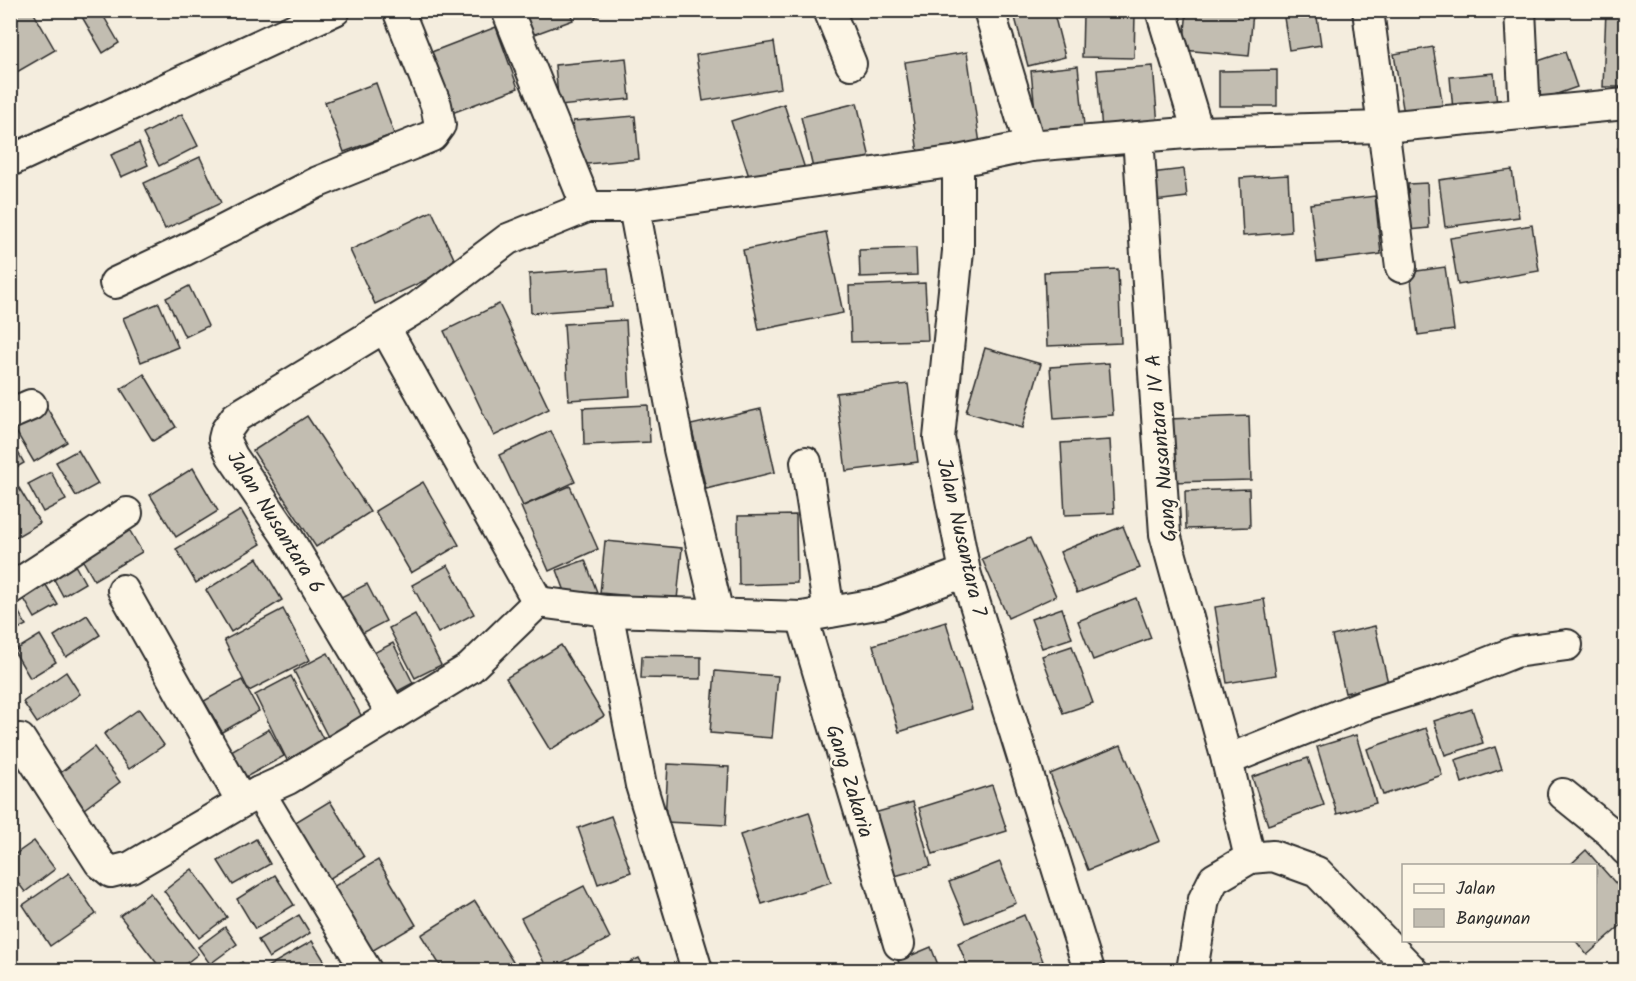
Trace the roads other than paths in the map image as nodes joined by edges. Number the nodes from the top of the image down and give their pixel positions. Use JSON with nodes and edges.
{"nodes":[{"id":1,"x":335,"y":10,"type":"edge"},
{"id":2,"x":398,"y":10,"type":"edge"},
{"id":3,"x":507,"y":10,"type":"edge"},
{"id":4,"x":829,"y":10,"type":"edge"},
{"id":5,"x":988,"y":10,"type":"edge"},
{"id":6,"x":1161,"y":10,"type":"edge"},
{"id":7,"x":1368,"y":10,"type":"edge"},
{"id":8,"x":1520,"y":10,"type":"edge"},
{"id":9,"x":284,"y":21,"type":"edge"},
{"id":10,"x":851,"y":64,"type":"dead end"},
{"id":11,"x":1626,"y":104,"type":"edge"},
{"id":12,"x":1525,"y":114,"type":"junction"},
{"id":13,"x":1384,"y":126,"type":"junction"},
{"id":14,"x":1198,"y":132,"type":"junction"},
{"id":15,"x":1138,"y":137,"type":"junction"},
{"id":16,"x":1030,"y":146,"type":"junction"},
{"id":17,"x":10,"y":161,"type":"edge"},
{"id":18,"x":958,"y":161,"type":"junction"},
{"id":19,"x":587,"y":207,"type":"junction"},
{"id":20,"x":634,"y":207,"type":"junction"},
{"id":21,"x":1401,"y":267,"type":"dead end"},
{"id":22,"x":115,"y":283,"type":"dead end"},
{"id":23,"x":385,"y":327,"type":"junction"},
{"id":24,"x":806,"y":462,"type":"dead end"},
{"id":25,"x":127,"y":513,"type":"dead end"},
{"id":26,"x":965,"y":572,"type":"junction"},
{"id":27,"x":10,"y":589,"type":"edge"},
{"id":28,"x":123,"y":590,"type":"dead end"},
{"id":29,"x":538,"y":602,"type":"junction"},
{"id":30,"x":606,"y":611,"type":"junction"},
{"id":31,"x":718,"y":614,"type":"junction"},
{"id":32,"x":815,"y":615,"type":"junction"},
{"id":33,"x":1568,"y":645,"type":"dead end"},
{"id":34,"x":393,"y":715,"type":"junction"},
{"id":35,"x":20,"y":739,"type":"dead end"},
{"id":36,"x":1227,"y":760,"type":"junction"},
{"id":37,"x":1563,"y":794,"type":"dead end"},
{"id":38,"x":250,"y":796,"type":"junction"},
{"id":39,"x":1626,"y":850,"type":"edge"},
{"id":40,"x":1250,"y":858,"type":"junction"},
{"id":41,"x":899,"y":944,"type":"dead end"},
{"id":42,"x":366,"y":970,"type":"edge"},
{"id":43,"x":697,"y":970,"type":"edge"},
{"id":44,"x":1089,"y":970,"type":"edge"},
{"id":45,"x":1192,"y":970,"type":"edge"},
{"id":46,"x":1412,"y":970,"type":"edge"}],
"edges":[{"from":1,"to":9,"type":"street"},
{"from":2,"to":22,"type":"street"},
{"from":3,"to":19,"type":"street"},
{"from":4,"to":10,"type":"street"},
{"from":5,"to":16,"type":"street"},
{"from":6,"to":14,"type":"street"},
{"from":7,"to":13,"type":"street"},
{"from":8,"to":12,"type":"street"},
{"from":9,"to":17,"type":"street"},
{"from":11,"to":12,"type":"street"},
{"from":12,"to":13,"type":"street"},
{"from":13,"to":14,"type":"street"},
{"from":13,"to":21,"type":"street"},
{"from":14,"to":15,"type":"street"},
{"from":15,"to":16,"type":"street"},
{"from":15,"to":36,"type":"street","name":"Gang Nusantara IV A"},
{"from":16,"to":18,"type":"street"},
{"from":18,"to":20,"type":"street"},
{"from":18,"to":26,"type":"street","name":"Jalan Nusantara 7"},
{"from":19,"to":20,"type":"street"},
{"from":19,"to":23,"type":"street"},
{"from":20,"to":31,"type":"street"},
{"from":23,"to":29,"type":"street"},
{"from":23,"to":34,"type":"street","name":"Jalan Nusantara 6"},
{"from":24,"to":32,"type":"street","name":"Gang Zakaria"},
{"from":25,"to":27,"type":"street"},
{"from":26,"to":32,"type":"street"},
{"from":26,"to":44,"type":"street","name":"Jalan Nusantara 7"},
{"from":28,"to":38,"type":"street"},
{"from":29,"to":30,"type":"street"},
{"from":29,"to":34,"type":"street"},
{"from":30,"to":31,"type":"street"},
{"from":30,"to":43,"type":"street"},
{"from":31,"to":32,"type":"street"},
{"from":32,"to":41,"type":"street","name":"Gang Zakaria"},
{"from":33,"to":36,"type":"street"},
{"from":34,"to":38,"type":"street"},
{"from":35,"to":38,"type":"street"},
{"from":36,"to":40,"type":"street","name":"Gang Nusantara IV A"},
{"from":37,"to":39,"type":"street"},
{"from":38,"to":42,"type":"street"},
{"from":40,"to":45,"type":"street"},
{"from":40,"to":46,"type":"street"}]}
